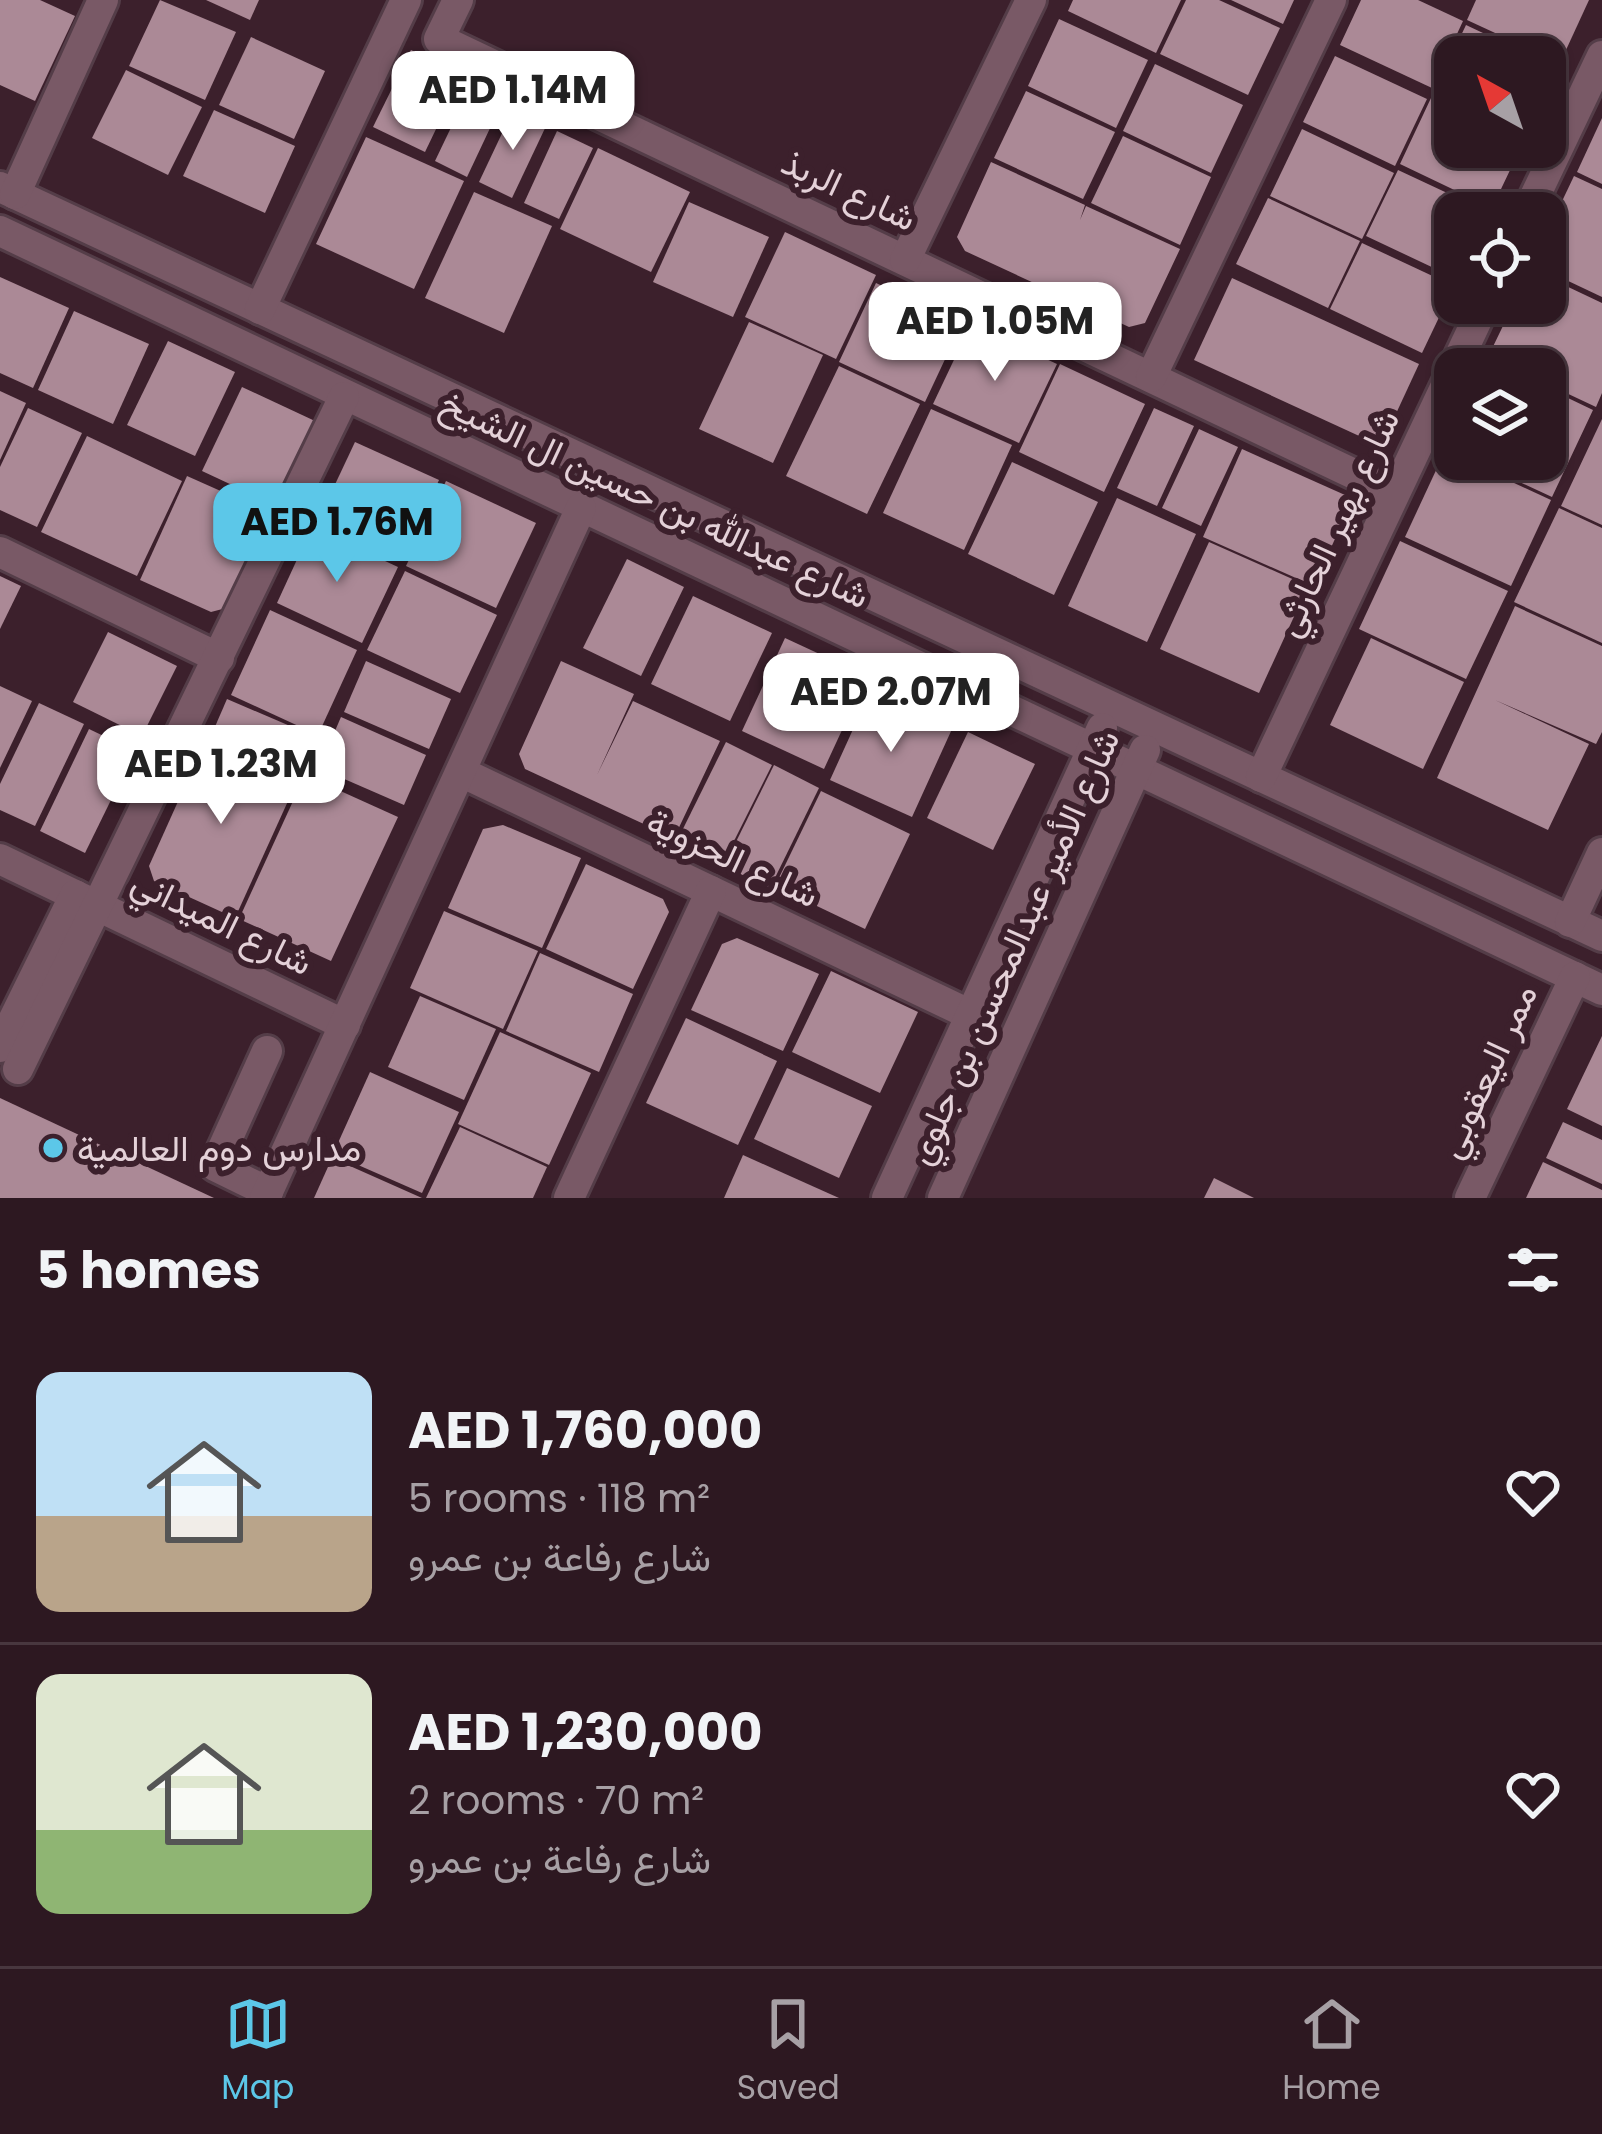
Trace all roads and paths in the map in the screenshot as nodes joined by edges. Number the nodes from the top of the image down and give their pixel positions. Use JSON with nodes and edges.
{"nodes":[{"id":1,"x":103,"y":0,"type":"edge"},
{"id":2,"x":406,"y":0,"type":"edge"},
{"id":3,"x":458,"y":0,"type":"edge"},
{"id":4,"x":1031,"y":0,"type":"edge"},
{"id":5,"x":1331,"y":0,"type":"edge"},
{"id":6,"x":1602,"y":56,"type":"edge"},
{"id":7,"x":8,"y":190,"type":"edge"},
{"id":8,"x":1537,"y":192,"type":"edge"},
{"id":9,"x":0,"y":231,"type":"edge"},
{"id":10,"x":905,"y":260,"type":"junction"},
{"id":11,"x":260,"y":309,"type":"junction"},
{"id":12,"x":1475,"y":324,"type":"edge"},
{"id":13,"x":1151,"y":377,"type":"junction"},
{"id":14,"x":344,"y":397,"type":"junction"},
{"id":15,"x":1394,"y":493,"type":"junction"},
{"id":16,"x":581,"y":508,"type":"junction"},
{"id":17,"x":0,"y":552,"type":"edge"},
{"id":18,"x":219,"y":658,"type":"junction"},
{"id":19,"x":1109,"y":706,"type":"junction"},
{"id":20,"x":1154,"y":727,"type":"junction"},
{"id":21,"x":1095,"y":748,"type":"junction"},
{"id":22,"x":1138,"y":769,"type":"junction"},
{"id":23,"x":460,"y":772,"type":"junction"},
{"id":24,"x":1261,"y":777,"type":"junction"},
{"id":25,"x":1602,"y":853,"type":"edge"},
{"id":26,"x":0,"y":859,"type":"edge"},
{"id":27,"x":711,"y":891,"type":"junction"},
{"id":28,"x":85,"y":900,"type":"junction"},
{"id":29,"x":1570,"y":922,"type":"junction"},
{"id":30,"x":1602,"y":936,"type":"edge"},
{"id":31,"x":1588,"y":984,"type":"edge"},
{"id":32,"x":971,"y":1015,"type":"junction"},
{"id":33,"x":345,"y":1025,"type":"junction"},
{"id":34,"x":267,"y":1051,"type":"dead end"},
{"id":35,"x":9,"y":1058,"type":"edge"},
{"id":36,"x":965,"y":1150,"type":"junction"},
{"id":37,"x":267,"y":1195,"type":"edge"},
{"id":38,"x":569,"y":1198,"type":"edge"},
{"id":39,"x":887,"y":1198,"type":"edge"},
{"id":40,"x":943,"y":1198,"type":"edge"},
{"id":41,"x":967,"y":1198,"type":"edge"},
{"id":42,"x":1470,"y":1198,"type":"edge"}],
"edges":[{"from":1,"to":7,"type":"street"},
{"from":2,"to":11,"type":"street"},
{"from":3,"to":10,"type":"street","name":"شارع الربذ"},
{"from":4,"to":10,"type":"street"},
{"from":5,"to":13,"type":"street"},
{"from":6,"to":8,"type":"street"},
{"from":7,"to":11,"type":"street","name":"شارع عبدالله بن حسين ال الشيخ"},
{"from":9,"to":14,"type":"street","name":"شارع عبدالله بن حسين ال الشيخ"},
{"from":10,"to":13,"type":"street","name":"شارع الربذ"},
{"from":11,"to":19,"type":"street","name":"شارع عبدالله بن حسين ال الشيخ"},
{"from":12,"to":15,"type":"street","name":"شارع بهير الحارثي"},
{"from":13,"to":15,"type":"street","name":"شارع الربذ"},
{"from":14,"to":16,"type":"street","name":"شارع عبدالله بن حسين ال الشيخ"},
{"from":14,"to":18,"type":"street"},
{"from":15,"to":24,"type":"street","name":"شارع بهير الحارثي"},
{"from":16,"to":21,"type":"street","name":"شارع عبدالله بن حسين ال الشيخ"},
{"from":16,"to":23,"type":"street"},
{"from":17,"to":18,"type":"street"},
{"from":18,"to":28,"type":"street"},
{"from":19,"to":20,"type":"street","name":"شارع عبدالله بن حسين ال الشيخ"},
{"from":19,"to":21,"type":"street","name":"شارع الأمير عبدالمحسن بن جلوي"},
{"from":20,"to":22,"type":"street","name":"شارع الأمير عبدالمحسن بن جلوي"},
{"from":20,"to":24,"type":"street","name":"شارع عبدالله بن حسين ال الشيخ"},
{"from":21,"to":22,"type":"street","name":"شارع عبدالله بن حسين ال الشيخ"},
{"from":21,"to":32,"type":"street","name":"شارع الأمير عبدالمحسن بن جلوي"},
{"from":22,"to":31,"type":"street","name":"شارع عبدالله بن حسين ال الشيخ"},
{"from":22,"to":36,"type":"street","name":"شارع الأمير عبدالمحسن بن جلوي"},
{"from":23,"to":27,"type":"street","name":"شارع الحزوية"},
{"from":23,"to":33,"type":"street"},
{"from":24,"to":29,"type":"street","name":"شارع عبدالله بن حسين ال الشيخ"},
{"from":25,"to":29,"type":"street"},
{"from":26,"to":28,"type":"street","name":"شارع الميداني"},
{"from":27,"to":32,"type":"street","name":"شارع الحزوية"},
{"from":27,"to":38,"type":"street"},
{"from":28,"to":33,"type":"street","name":"شارع الميداني"},
{"from":28,"to":35,"type":"street"},
{"from":29,"to":30,"type":"street","name":"شارع عبدالله بن حسين ال الشيخ"},
{"from":31,"to":42,"type":"street","name":"ممر اليعقوبي"},
{"from":32,"to":39,"type":"street","name":"شارع الأمير عبدالمحسن بن جلوي"},
{"from":33,"to":37,"type":"street"},
{"from":34,"to":37,"type":"street"},
{"from":36,"to":40,"type":"street","name":"شارع الأمير عبدالمحسن بن جلوي"},
{"from":36,"to":41,"type":"street"}]}
